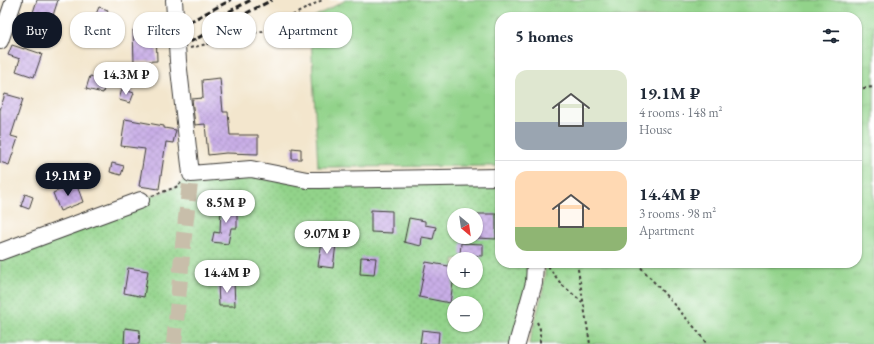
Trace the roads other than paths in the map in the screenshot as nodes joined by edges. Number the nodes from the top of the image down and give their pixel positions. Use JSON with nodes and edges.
{"nodes":[{"id":1,"x":14,"y":0,"type":"edge"},
{"id":2,"x":174,"y":0,"type":"edge"},
{"id":3,"x":0,"y":41,"type":"edge"},
{"id":4,"x":495,"y":177,"type":"edge"},
{"id":5,"x":141,"y":200,"type":"road end"},
{"id":6,"x":0,"y":252,"type":"edge"},
{"id":7,"x":535,"y":268,"type":"edge"},
{"id":8,"x":517,"y":344,"type":"edge"}],
"edges":[{"from":1,"to":3,"type":"street"},
{"from":2,"to":4,"type":"street"},
{"from":5,"to":6,"type":"street"},
{"from":7,"to":8,"type":"street"}]}
